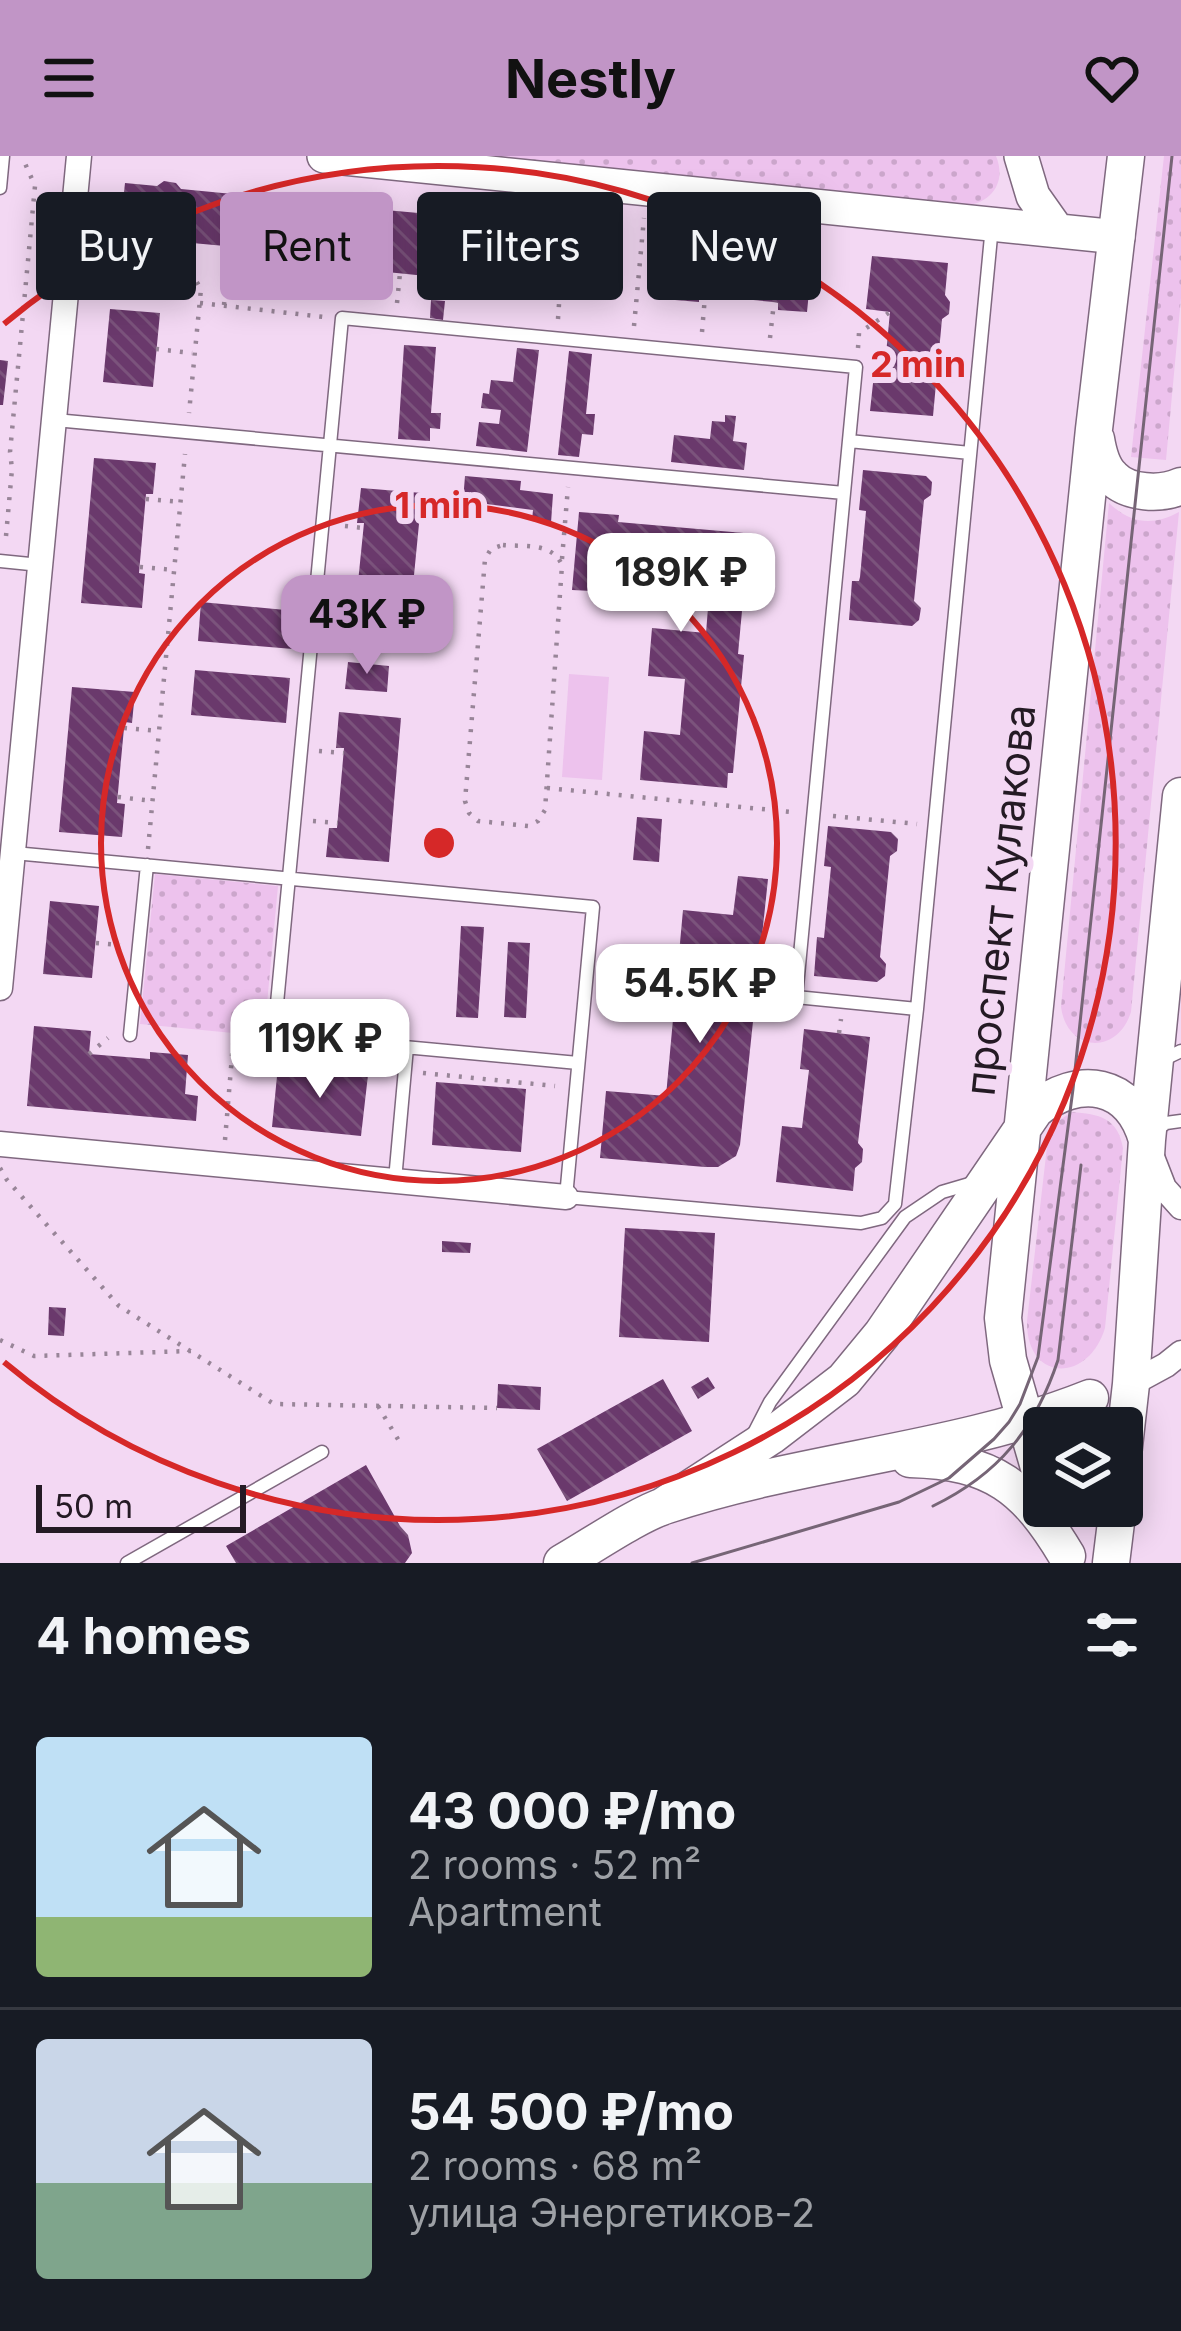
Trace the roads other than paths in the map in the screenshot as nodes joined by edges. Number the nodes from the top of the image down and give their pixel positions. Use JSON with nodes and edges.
{"nodes":[{"id":1,"x":3,"y":156,"type":"edge"},
{"id":2,"x":79,"y":156,"type":"edge"},
{"id":3,"x":324,"y":156,"type":"edge"},
{"id":4,"x":1021,"y":156,"type":"edge"},
{"id":5,"x":1126,"y":156,"type":"edge"},
{"id":6,"x":375,"y":159,"type":"edge"},
{"id":7,"x":0,"y":188,"type":"edge"},
{"id":8,"x":992,"y":223,"type":"junction"},
{"id":9,"x":1057,"y":230,"type":"junction"},
{"id":10,"x":1118,"y":237,"type":"junction"},
{"id":11,"x":54,"y":420,"type":"junction"},
{"id":12,"x":1094,"y":429,"type":"junction"},
{"id":13,"x":849,"y":441,"type":"junction"},
{"id":14,"x":330,"y":445,"type":"junction"},
{"id":15,"x":970,"y":452,"type":"junction"},
{"id":16,"x":1181,"y":486,"type":"edge"},
{"id":17,"x":844,"y":493,"type":"junction"},
{"id":18,"x":0,"y":561,"type":"edge"},
{"id":19,"x":40,"y":565,"type":"junction"},
{"id":20,"x":1181,"y":796,"type":"edge"},
{"id":21,"x":13,"y":853,"type":"junction"},
{"id":22,"x":146,"y":865,"type":"junction"},
{"id":23,"x":289,"y":878,"type":"junction"},
{"id":24,"x":0,"y":988,"type":"edge"},
{"id":25,"x":917,"y":1009,"type":"junction"},
{"id":26,"x":130,"y":1035,"type":"dead end"},
{"id":27,"x":407,"y":1047,"type":"junction"},
{"id":28,"x":1167,"y":1058,"type":"edge"},
{"id":29,"x":578,"y":1063,"type":"junction"},
{"id":30,"x":1181,"y":1121,"type":"edge"},
{"id":31,"x":1022,"y":1127,"type":"junction"},
{"id":32,"x":1148,"y":1139,"type":"junction"},
{"id":33,"x":0,"y":1144,"type":"edge"},
{"id":34,"x":395,"y":1180,"type":"junction"},
{"id":35,"x":566,"y":1197,"type":"junction"},
{"id":36,"x":1181,"y":1207,"type":"edge"},
{"id":37,"x":1003,"y":1318,"type":"junction"},
{"id":38,"x":1181,"y":1353,"type":"edge"},
{"id":39,"x":1131,"y":1384,"type":"junction"},
{"id":40,"x":1090,"y":1398,"type":"junction"},
{"id":41,"x":1066,"y":1407,"type":"edge"},
{"id":42,"x":1128,"y":1407,"type":"edge"},
{"id":43,"x":1023,"y":1415,"type":"edge"},
{"id":44,"x":1023,"y":1422,"type":"edge"},
{"id":45,"x":322,"y":1452,"type":"dead end"},
{"id":46,"x":812,"y":1467,"type":"junction"},
{"id":47,"x":663,"y":1506,"type":"junction"},
{"id":48,"x":1058,"y":1527,"type":"edge"},
{"id":49,"x":1115,"y":1527,"type":"edge"},
{"id":50,"x":1068,"y":1559,"type":"edge"},
{"id":51,"x":127,"y":1563,"type":"edge"},
{"id":52,"x":562,"y":1563,"type":"edge"},
{"id":53,"x":1111,"y":1563,"type":"edge"}],
"edges":[{"from":1,"to":7,"type":"lane"},
{"from":2,"to":11,"type":"street"},
{"from":3,"to":6,"type":"street"},
{"from":4,"to":9,"type":"street"},
{"from":5,"to":10,"type":"main road","name":"проспект Кулакова"},
{"from":6,"to":8,"type":"street"},
{"from":8,"to":9,"type":"street"},
{"from":8,"to":15,"type":"lane"},
{"from":9,"to":10,"type":"street"},
{"from":10,"to":12,"type":"main road","name":"проспект Кулакова"},
{"from":11,"to":14,"type":"lane"},
{"from":11,"to":19,"type":"street"},
{"from":12,"to":16,"type":"main road"},
{"from":12,"to":31,"type":"main road","name":"проспект Кулакова"},
{"from":13,"to":14,"type":"lane"},
{"from":13,"to":15,"type":"lane"},
{"from":13,"to":17,"type":"lane"},
{"from":14,"to":17,"type":"lane"},
{"from":14,"to":23,"type":"lane"},
{"from":15,"to":25,"type":"lane"},
{"from":17,"to":25,"type":"lane"},
{"from":18,"to":19,"type":"lane"},
{"from":19,"to":21,"type":"street"},
{"from":20,"to":28,"type":"main road"},
{"from":21,"to":22,"type":"lane"},
{"from":21,"to":24,"type":"street"},
{"from":22,"to":23,"type":"lane"},
{"from":22,"to":26,"type":"lane"},
{"from":23,"to":27,"type":"lane"},
{"from":23,"to":29,"type":"lane"},
{"from":25,"to":35,"type":"lane"},
{"from":27,"to":29,"type":"lane"},
{"from":27,"to":34,"type":"lane"},
{"from":28,"to":32,"type":"main road"},
{"from":29,"to":35,"type":"lane"},
{"from":30,"to":32,"type":"lane"},
{"from":31,"to":32,"type":"main road"},
{"from":31,"to":37,"type":"main road"},
{"from":31,"to":47,"type":"main road","name":"проспект Кулакова"},
{"from":32,"to":36,"type":"street"},
{"from":32,"to":39,"type":"main road"},
{"from":33,"to":34,"type":"street"},
{"from":34,"to":35,"type":"street"},
{"from":37,"to":40,"type":"main road"},
{"from":37,"to":43,"type":"main road"},
{"from":38,"to":39,"type":"street"},
{"from":39,"to":40,"type":"main road"},
{"from":39,"to":42,"type":"main road"},
{"from":40,"to":41,"type":"main road"},
{"from":44,"to":46,"type":"main road"},
{"from":45,"to":51,"type":"lane"},
{"from":46,"to":47,"type":"main road"},
{"from":46,"to":50,"type":"main road"},
{"from":47,"to":52,"type":"main road"},
{"from":48,"to":50,"type":"main road"},
{"from":49,"to":53,"type":"main road"}]}
